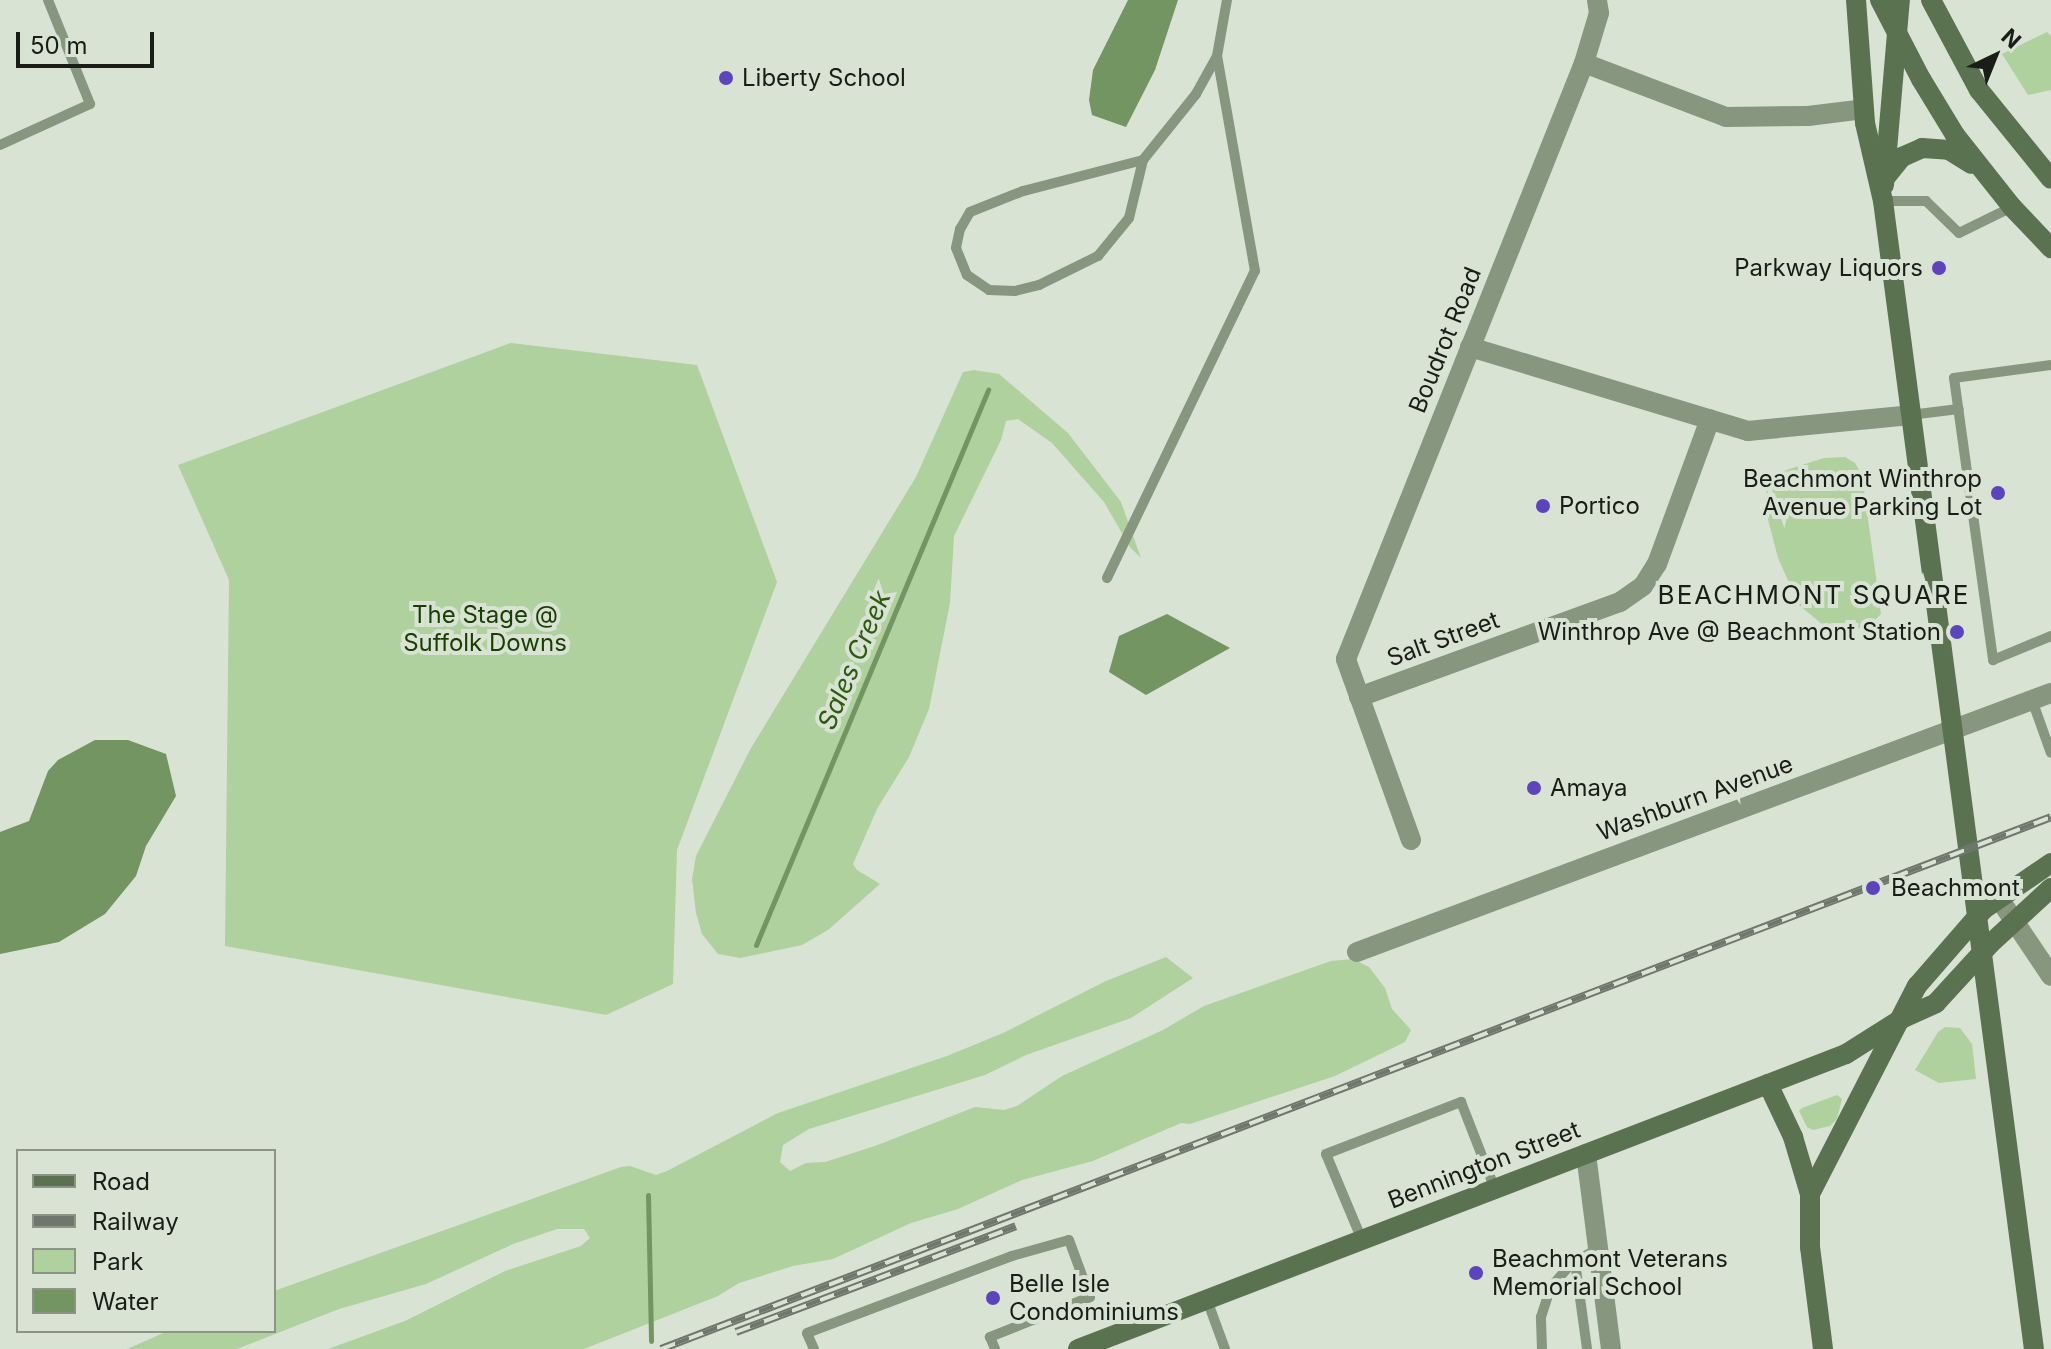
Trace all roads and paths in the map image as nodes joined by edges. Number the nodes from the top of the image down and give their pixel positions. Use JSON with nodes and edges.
{"nodes":[{"id":1,"x":48,"y":0,"type":"edge"},
{"id":2,"x":1227,"y":0,"type":"edge"},
{"id":3,"x":1597,"y":0,"type":"edge"},
{"id":4,"x":1856,"y":0,"type":"edge"},
{"id":5,"x":1880,"y":0,"type":"edge"},
{"id":6,"x":1900,"y":0,"type":"edge"},
{"id":7,"x":1931,"y":0,"type":"edge"},
{"id":8,"x":1897,"y":35,"type":"junction"},
{"id":9,"x":1217,"y":56,"type":"junction"},
{"id":10,"x":1584,"y":63,"type":"junction"},
{"id":11,"x":1864,"y":109,"type":"junction"},
{"id":12,"x":0,"y":145,"type":"edge"},
{"id":13,"x":1143,"y":160,"type":"junction"},
{"id":14,"x":1885,"y":178,"type":"junction"},
{"id":15,"x":2051,"y":179,"type":"edge"},
{"id":16,"x":1989,"y":181,"type":"junction"},
{"id":17,"x":1883,"y":201,"type":"junction"},
{"id":18,"x":2012,"y":207,"type":"junction"},
{"id":19,"x":2051,"y":248,"type":"edge"},
{"id":20,"x":1470,"y":347,"type":"junction"},
{"id":21,"x":2051,"y":365,"type":"edge"},
{"id":22,"x":1959,"y":409,"type":"junction"},
{"id":23,"x":1910,"y":415,"type":"junction"},
{"id":24,"x":1710,"y":419,"type":"junction"},
{"id":25,"x":1107,"y":578,"type":"dead end"},
{"id":26,"x":2051,"y":636,"type":"edge"},
{"id":27,"x":2042,"y":696,"type":"edge"},
{"id":28,"x":1359,"y":697,"type":"junction"},
{"id":29,"x":1952,"y":729,"type":"junction"},
{"id":30,"x":2051,"y":753,"type":"edge"},
{"id":31,"x":1411,"y":840,"type":"dead end"},
{"id":32,"x":2051,"y":863,"type":"edge"},
{"id":33,"x":2051,"y":888,"type":"edge"},
{"id":34,"x":1998,"y":897,"type":"junction"},
{"id":35,"x":1977,"y":916,"type":"junction"},
{"id":36,"x":2014,"y":921,"type":"junction"},
{"id":37,"x":1357,"y":952,"type":"dead end"},
{"id":38,"x":1982,"y":952,"type":"junction"},
{"id":39,"x":2051,"y":976,"type":"edge"},
{"id":40,"x":1903,"y":1018,"type":"junction"},
{"id":41,"x":1768,"y":1084,"type":"junction"},
{"id":42,"x":1586,"y":1154,"type":"junction"},
{"id":43,"x":1495,"y":1189,"type":"junction"},
{"id":44,"x":1810,"y":1194,"type":"junction"},
{"id":45,"x":1362,"y":1240,"type":"junction"},
{"id":46,"x":1598,"y":1248,"type":"junction"},
{"id":47,"x":1575,"y":1262,"type":"junction"},
{"id":48,"x":1207,"y":1300,"type":"junction"},
{"id":49,"x":814,"y":1349,"type":"edge"},
{"id":50,"x":995,"y":1349,"type":"edge"},
{"id":51,"x":1078,"y":1349,"type":"edge"},
{"id":52,"x":1225,"y":1349,"type":"edge"},
{"id":53,"x":1542,"y":1349,"type":"edge"},
{"id":54,"x":1587,"y":1349,"type":"edge"},
{"id":55,"x":1611,"y":1349,"type":"edge"},
{"id":56,"x":1823,"y":1349,"type":"edge"},
{"id":57,"x":2034,"y":1349,"type":"edge"}],
"edges":[{"from":1,"to":12,"type":"lane"},
{"from":2,"to":9,"type":"lane"},
{"from":3,"to":10,"type":"street","name":"Boudrot Road"},
{"from":4,"to":11,"type":"main road"},
{"from":5,"to":8,"type":"main road"},
{"from":6,"to":8,"type":"main road"},
{"from":7,"to":15,"type":"main road"},
{"from":8,"to":14,"type":"main road"},
{"from":8,"to":16,"type":"main road"},
{"from":9,"to":13,"type":"lane"},
{"from":9,"to":25,"type":"lane"},
{"from":10,"to":11,"type":"street"},
{"from":10,"to":20,"type":"street","name":"Boudrot Road"},
{"from":11,"to":17,"type":"main road"},
{"from":13,"to":13,"type":"lane"},
{"from":14,"to":16,"type":"main road"},
{"from":14,"to":17,"type":"main road"},
{"from":16,"to":18,"type":"main road"},
{"from":17,"to":18,"type":"lane"},
{"from":17,"to":23,"type":"main road"},
{"from":18,"to":19,"type":"main road"},
{"from":20,"to":24,"type":"street"},
{"from":20,"to":28,"type":"street","name":"Boudrot Road"},
{"from":21,"to":22,"type":"lane"},
{"from":22,"to":23,"type":"lane"},
{"from":22,"to":26,"type":"lane"},
{"from":23,"to":24,"type":"street"},
{"from":23,"to":29,"type":"main road"},
{"from":24,"to":28,"type":"street","name":"Salt Street"},
{"from":27,"to":29,"type":"street","name":"Washburn Avenue"},
{"from":27,"to":30,"type":"lane"},
{"from":28,"to":31,"type":"street","name":"Boudrot Road"},
{"from":29,"to":35,"type":"main road"},
{"from":29,"to":37,"type":"street","name":"Washburn Avenue"},
{"from":32,"to":34,"type":"main road","name":"Bennington Street"},
{"from":33,"to":36,"type":"main road","name":"Bennington Street"},
{"from":34,"to":35,"type":"main road","name":"Bennington Street"},
{"from":34,"to":36,"type":"street"},
{"from":35,"to":38,"type":"main road"},
{"from":35,"to":40,"type":"main road","name":"Bennington Street"},
{"from":36,"to":38,"type":"main road","name":"Bennington Street"},
{"from":36,"to":39,"type":"street"},
{"from":38,"to":40,"type":"main road","name":"Bennington Street"},
{"from":38,"to":57,"type":"main road"},
{"from":40,"to":41,"type":"main road","name":"Bennington Street"},
{"from":40,"to":44,"type":"main road"},
{"from":41,"to":42,"type":"main road","name":"Bennington Street"},
{"from":41,"to":44,"type":"main road"},
{"from":42,"to":43,"type":"main road","name":"Bennington Street"},
{"from":42,"to":46,"type":"street"},
{"from":43,"to":45,"type":"main road","name":"Bennington Street"},
{"from":43,"to":45,"type":"lane"},
{"from":44,"to":56,"type":"main road"},
{"from":45,"to":48,"type":"main road","name":"Bennington Street"},
{"from":46,"to":47,"type":"lane"},
{"from":46,"to":55,"type":"street"},
{"from":47,"to":53,"type":"lane"},
{"from":47,"to":54,"type":"lane"},
{"from":48,"to":51,"type":"main road","name":"Bennington Street"},
{"from":48,"to":52,"type":"lane"},
{"from":49,"to":50,"type":"lane"}]}
